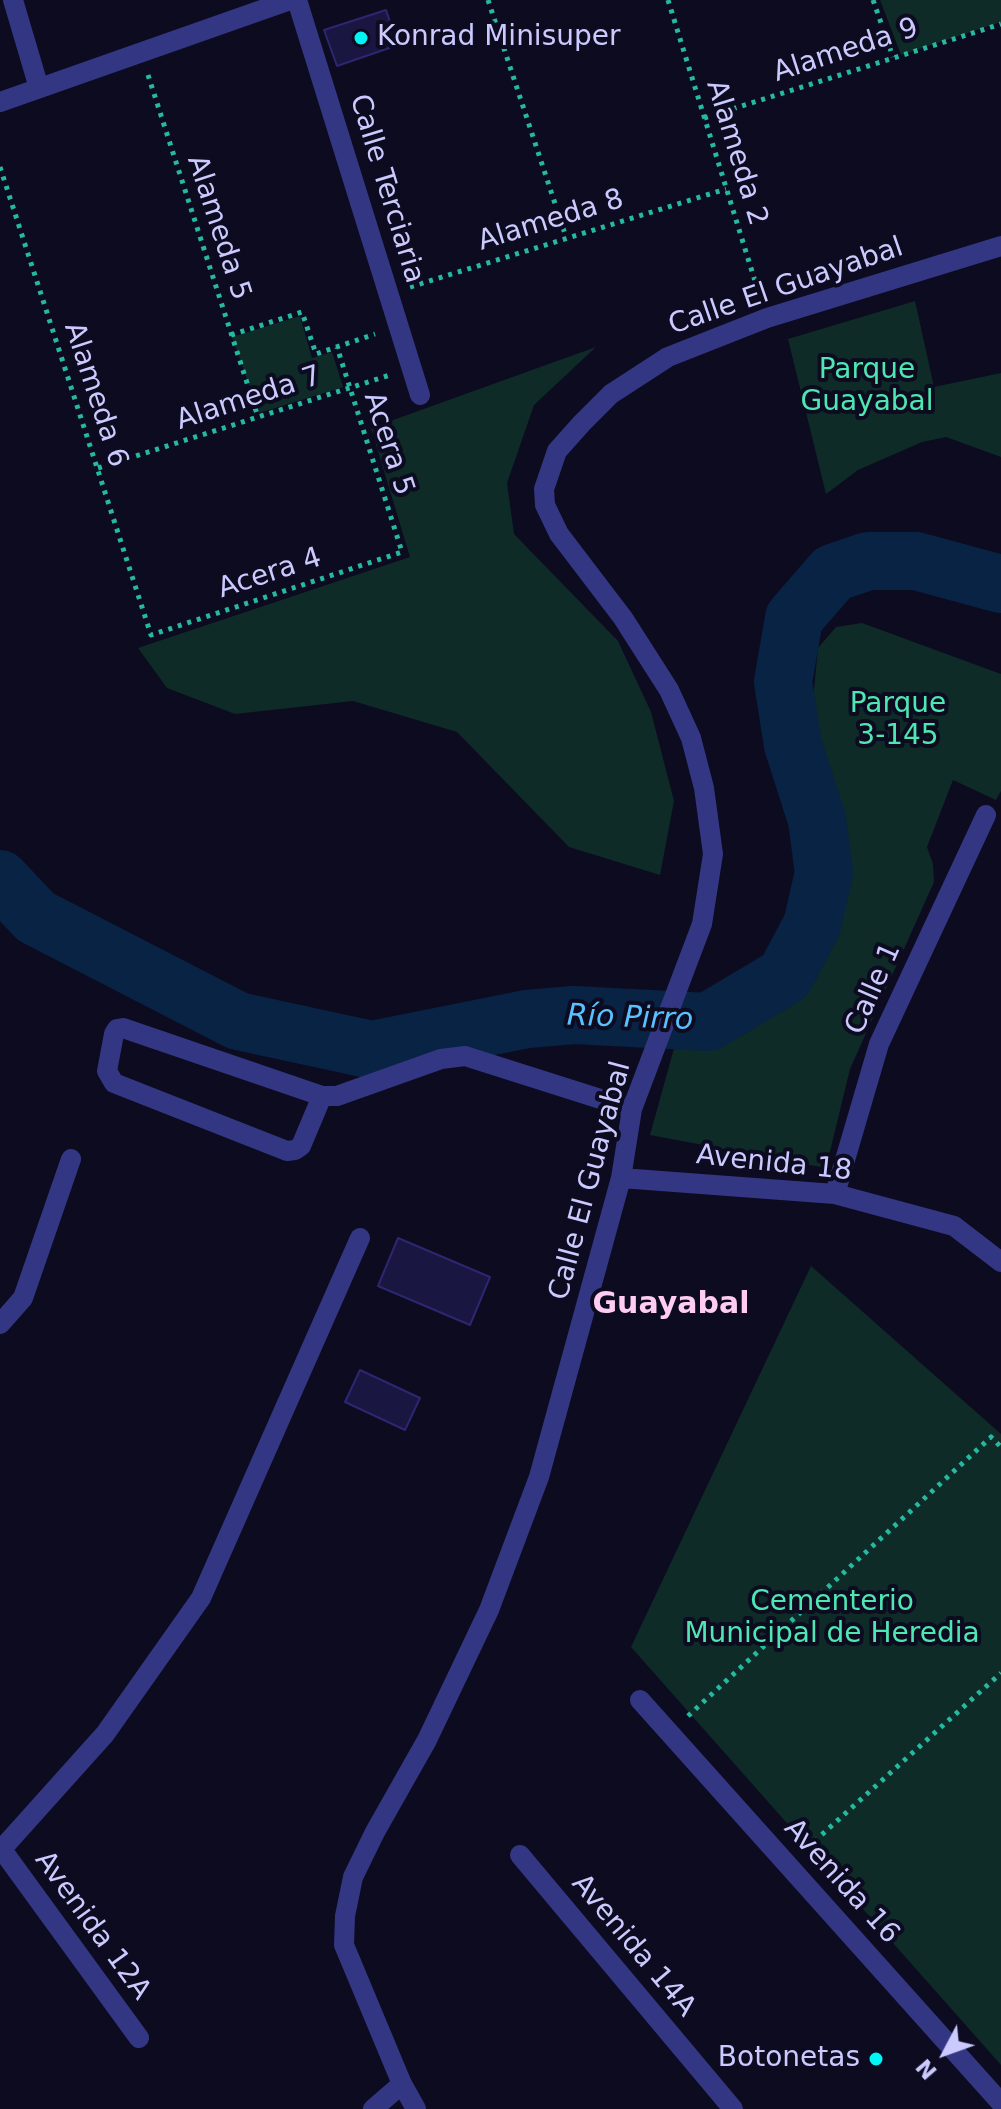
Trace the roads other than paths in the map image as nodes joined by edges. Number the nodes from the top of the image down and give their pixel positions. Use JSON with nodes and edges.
{"nodes":[{"id":1,"x":13,"y":0,"type":"edge"},
{"id":2,"x":290,"y":0,"type":"edge"},
{"id":3,"x":297,"y":0,"type":"edge"},
{"id":4,"x":39,"y":88,"type":"junction"},
{"id":5,"x":0,"y":102,"type":"edge"},
{"id":6,"x":1001,"y":246,"type":"edge"},
{"id":7,"x":420,"y":395,"type":"dead end"},
{"id":8,"x":986,"y":815,"type":"dead end"},
{"id":9,"x":322,"y":1096,"type":"junction"},
{"id":10,"x":632,"y":1109,"type":"junction"},
{"id":11,"x":71,"y":1159,"type":"dead end"},
{"id":12,"x":621,"y":1178,"type":"junction"},
{"id":13,"x":835,"y":1194,"type":"junction"},
{"id":14,"x":360,"y":1238,"type":"dead end"},
{"id":15,"x":1001,"y":1262,"type":"edge"},
{"id":16,"x":0,"y":1324,"type":"edge"},
{"id":17,"x":640,"y":1700,"type":"dead end"},
{"id":18,"x":1,"y":1849,"type":"edge"},
{"id":19,"x":520,"y":1855,"type":"dead end"},
{"id":20,"x":139,"y":2038,"type":"dead end"},
{"id":21,"x":402,"y":2084,"type":"junction"},
{"id":22,"x":1001,"y":2103,"type":"edge"},
{"id":23,"x":373,"y":2109,"type":"edge"},
{"id":24,"x":416,"y":2109,"type":"edge"},
{"id":25,"x":733,"y":2109,"type":"edge"}],
"edges":[{"from":1,"to":4,"type":"street"},
{"from":2,"to":4,"type":"street"},
{"from":3,"to":7,"type":"street","name":"Calle Terciaria"},
{"from":4,"to":5,"type":"street"},
{"from":6,"to":10,"type":"street","name":"Calle El Guayabal"},
{"from":8,"to":13,"type":"street","name":"Calle 1"},
{"from":9,"to":9,"type":"street"},
{"from":9,"to":10,"type":"street"},
{"from":10,"to":12,"type":"street","name":"Calle El Guayabal"},
{"from":11,"to":16,"type":"street"},
{"from":12,"to":13,"type":"street","name":"Avenida 18"},
{"from":12,"to":21,"type":"street","name":"Calle El Guayabal"},
{"from":13,"to":15,"type":"street","name":"Avenida 18"},
{"from":14,"to":18,"type":"street"},
{"from":17,"to":22,"type":"street","name":"Avenida 16"},
{"from":18,"to":20,"type":"street","name":"Avenida 12A"},
{"from":19,"to":25,"type":"street","name":"Avenida 14A"},
{"from":21,"to":23,"type":"street"},
{"from":21,"to":24,"type":"street","name":"Calle El Guayabal"}]}
